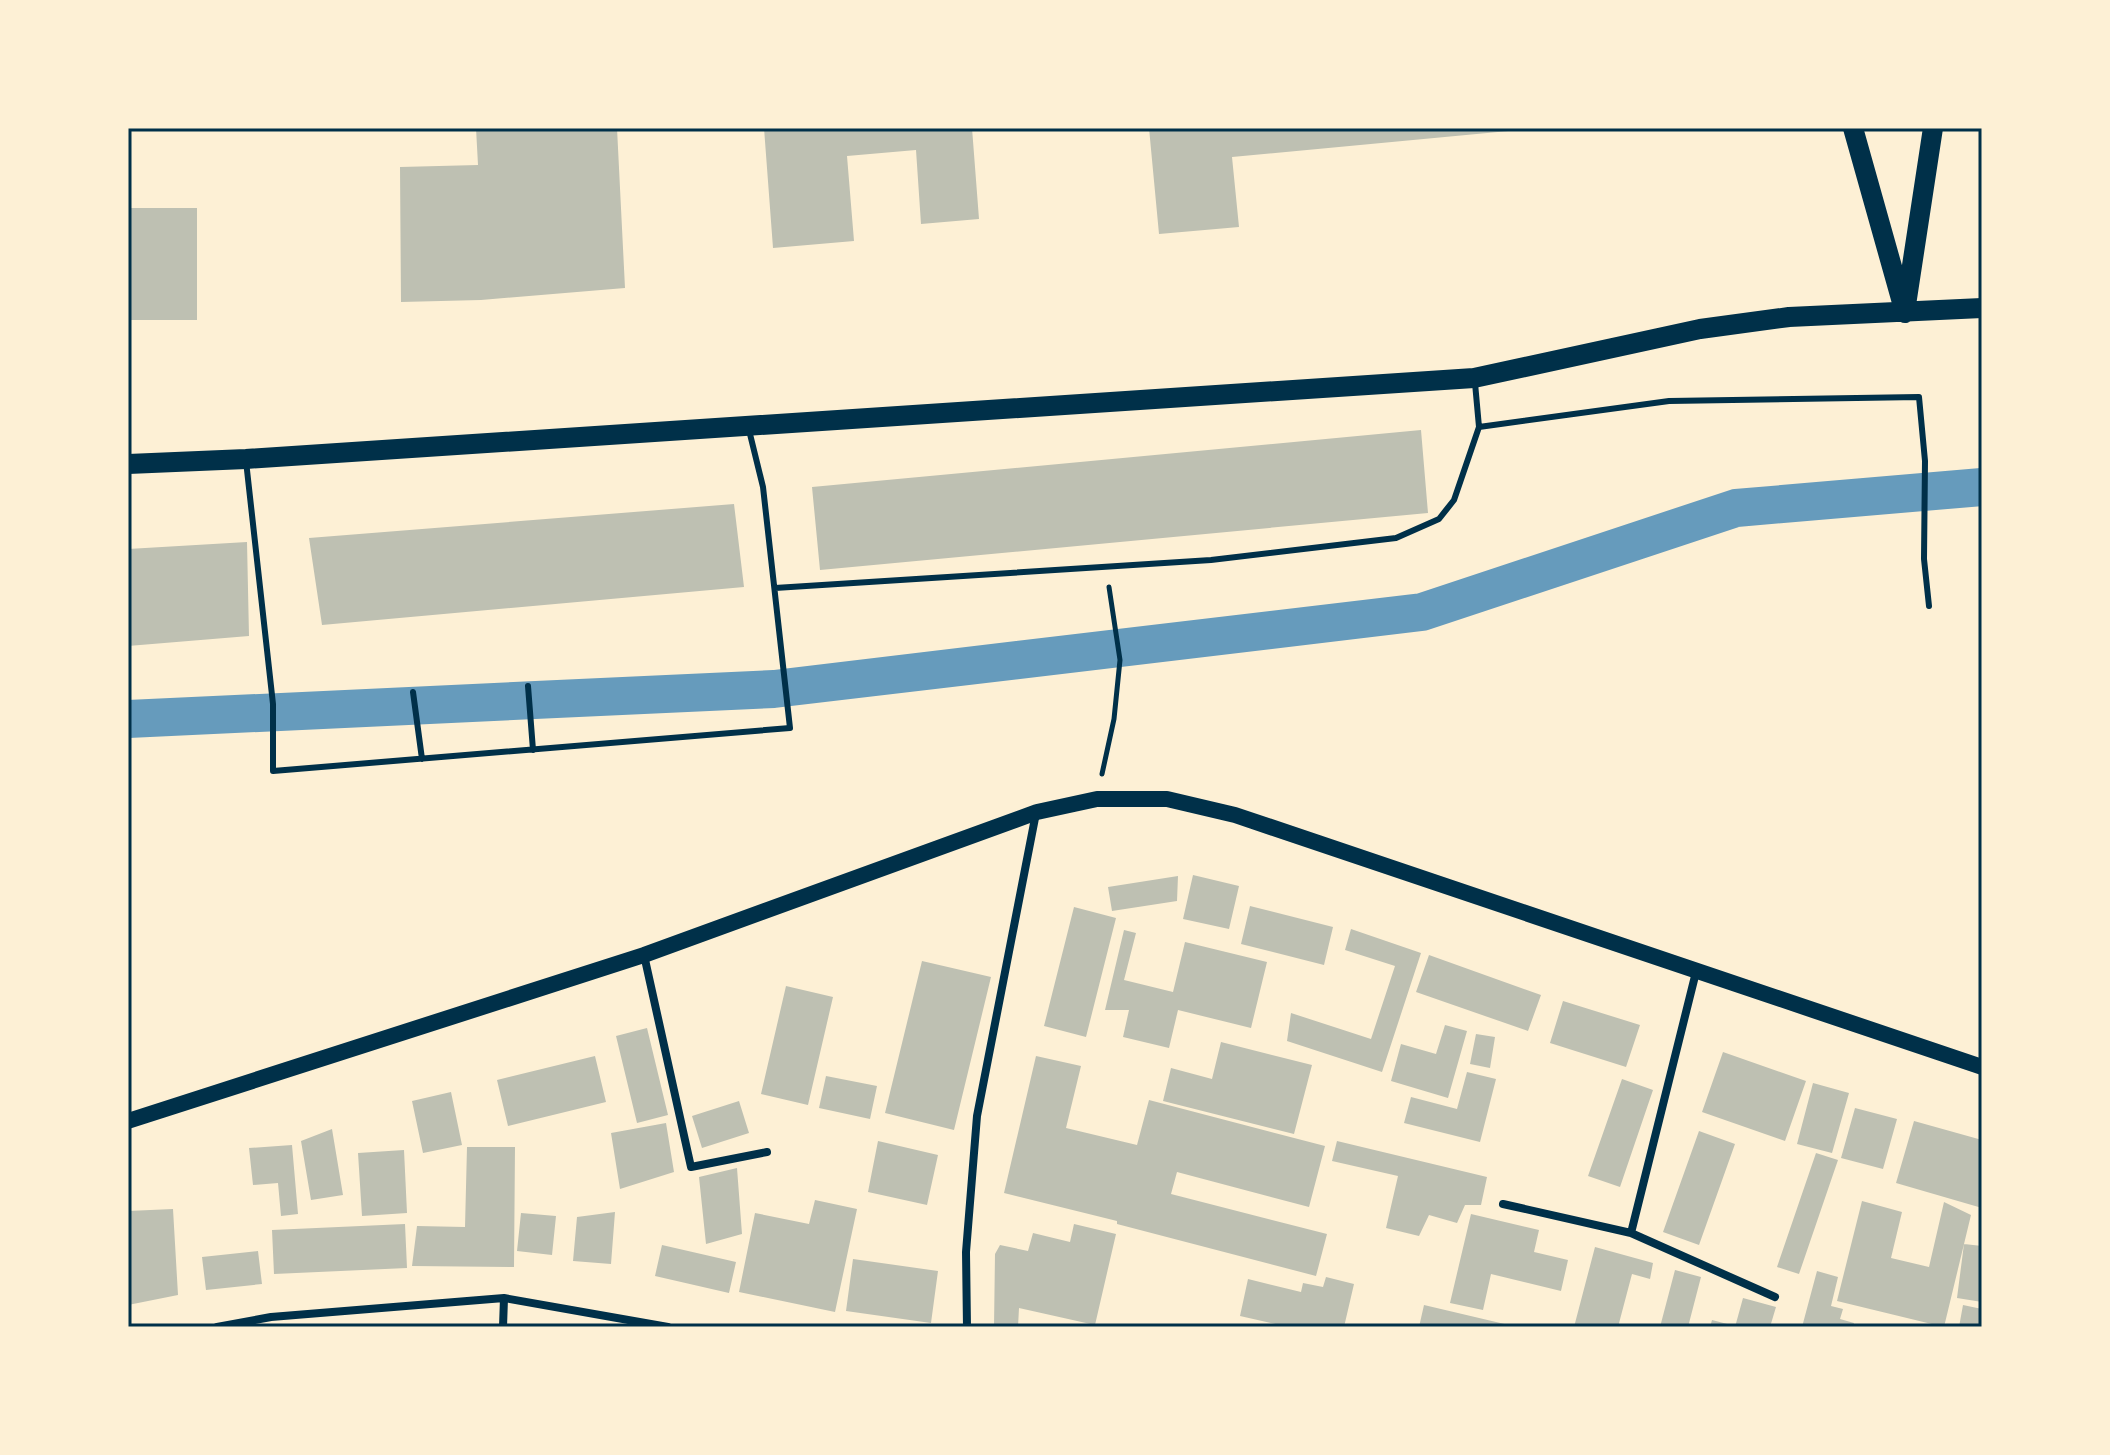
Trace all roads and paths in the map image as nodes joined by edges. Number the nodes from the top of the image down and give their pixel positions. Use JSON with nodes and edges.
{"nodes":[{"id":1,"x":1853,"y":128,"type":"edge"},
{"id":2,"x":1933,"y":128,"type":"edge"},
{"id":3,"x":1982,"y":308,"type":"edge"},
{"id":4,"x":1905,"y":313,"type":"junction"},
{"id":5,"x":1474,"y":378,"type":"junction"},
{"id":6,"x":748,"y":426,"type":"junction"},
{"id":7,"x":1479,"y":427,"type":"junction"},
{"id":8,"x":246,"y":459,"type":"junction"},
{"id":9,"x":128,"y":464,"type":"edge"},
{"id":10,"x":1108,"y":566,"type":"junction"},
{"id":11,"x":775,"y":588,"type":"junction"},
{"id":12,"x":1929,"y":606,"type":"dead end"},
{"id":13,"x":528,"y":686,"type":"dead end"},
{"id":14,"x":413,"y":692,"type":"dead end"},
{"id":15,"x":533,"y":750,"type":"junction"},
{"id":16,"x":422,"y":759,"type":"junction"},
{"id":17,"x":1097,"y":799,"type":"junction"},
{"id":18,"x":1037,"y":812,"type":"junction"},
{"id":19,"x":644,"y":955,"type":"junction"},
{"id":20,"x":1696,"y":972,"type":"junction"},
{"id":21,"x":1982,"y":1067,"type":"edge"},
{"id":22,"x":128,"y":1121,"type":"edge"},
{"id":23,"x":767,"y":1152,"type":"dead end"},
{"id":24,"x":1503,"y":1204,"type":"dead end"},
{"id":25,"x":1631,"y":1233,"type":"junction"},
{"id":26,"x":1775,"y":1297,"type":"dead end"},
{"id":27,"x":504,"y":1298,"type":"junction"},
{"id":28,"x":217,"y":1327,"type":"edge"},
{"id":29,"x":503,"y":1327,"type":"edge"},
{"id":30,"x":668,"y":1327,"type":"edge"},
{"id":31,"x":967,"y":1327,"type":"edge"}],
"edges":[{"from":1,"to":4,"type":"main road"},
{"from":2,"to":4,"type":"main road"},
{"from":3,"to":4,"type":"main road"},
{"from":4,"to":5,"type":"main road"},
{"from":5,"to":6,"type":"main road"},
{"from":5,"to":7,"type":"lane"},
{"from":6,"to":8,"type":"main road"},
{"from":6,"to":11,"type":"lane"},
{"from":7,"to":10,"type":"lane"},
{"from":7,"to":12,"type":"lane"},
{"from":8,"to":9,"type":"main road"},
{"from":8,"to":16,"type":"lane"},
{"from":10,"to":11,"type":"lane"},
{"from":10,"to":17,"type":"path"},
{"from":11,"to":15,"type":"lane"},
{"from":13,"to":15,"type":"lane"},
{"from":14,"to":16,"type":"lane"},
{"from":15,"to":16,"type":"lane"},
{"from":17,"to":18,"type":"main road"},
{"from":17,"to":20,"type":"main road"},
{"from":18,"to":19,"type":"main road"},
{"from":18,"to":31,"type":"street"},
{"from":19,"to":22,"type":"main road"},
{"from":19,"to":23,"type":"street"},
{"from":20,"to":21,"type":"main road"},
{"from":20,"to":25,"type":"street"},
{"from":24,"to":25,"type":"street"},
{"from":25,"to":26,"type":"street"},
{"from":27,"to":28,"type":"street"},
{"from":27,"to":29,"type":"street"},
{"from":27,"to":30,"type":"street"}]}
